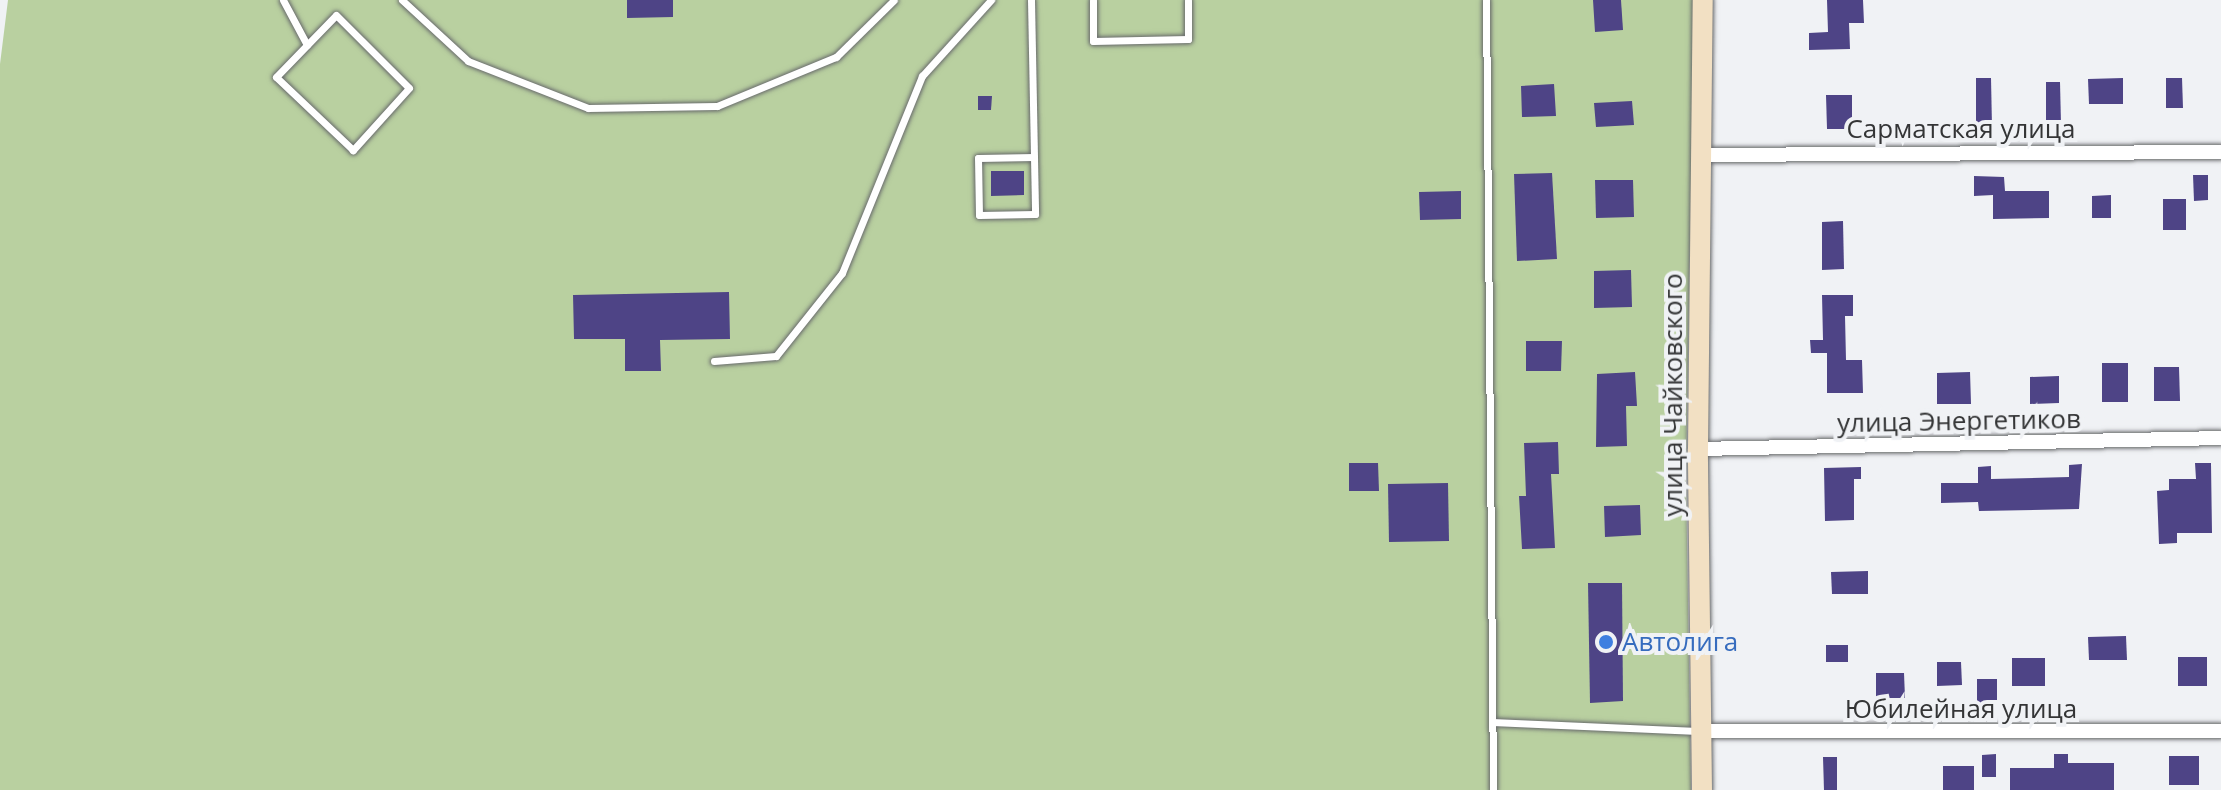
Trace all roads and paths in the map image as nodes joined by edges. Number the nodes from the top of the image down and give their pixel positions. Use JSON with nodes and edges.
{"nodes":[{"id":1,"x":283,"y":0,"type":"edge"},
{"id":2,"x":402,"y":0,"type":"edge"},
{"id":3,"x":894,"y":0,"type":"edge"},
{"id":4,"x":991,"y":0,"type":"edge"},
{"id":5,"x":1031,"y":0,"type":"edge"},
{"id":6,"x":1093,"y":0,"type":"edge"},
{"id":7,"x":1188,"y":0,"type":"edge"},
{"id":8,"x":1486,"y":0,"type":"edge"},
{"id":9,"x":1703,"y":0,"type":"edge"},
{"id":10,"x":307,"y":45,"type":"junction"},
{"id":11,"x":2221,"y":152,"type":"edge"},
{"id":12,"x":1701,"y":155,"type":"junction"},
{"id":13,"x":1034,"y":157,"type":"junction"},
{"id":14,"x":714,"y":361,"type":"dead end"},
{"id":15,"x":2221,"y":438,"type":"edge"},
{"id":16,"x":1698,"y":449,"type":"junction"},
{"id":17,"x":1492,"y":722,"type":"junction"},
{"id":18,"x":1701,"y":731,"type":"junction"},
{"id":19,"x":2221,"y":731,"type":"edge"},
{"id":20,"x":1493,"y":790,"type":"edge"},
{"id":21,"x":1702,"y":790,"type":"edge"}],
"edges":[{"from":1,"to":10,"type":"lane"},
{"from":2,"to":3,"type":"lane"},
{"from":4,"to":14,"type":"lane"},
{"from":5,"to":13,"type":"lane"},
{"from":6,"to":7,"type":"lane"},
{"from":8,"to":17,"type":"lane"},
{"from":9,"to":12,"type":"street","name":"улица Чайковского"},
{"from":10,"to":10,"type":"lane"},
{"from":11,"to":12,"type":"street","name":"Сарматская улица"},
{"from":12,"to":16,"type":"street","name":"улица Чайковского"},
{"from":13,"to":13,"type":"lane"},
{"from":15,"to":16,"type":"street","name":"улица Энергетиков"},
{"from":16,"to":18,"type":"street","name":"улица Чайковского"},
{"from":17,"to":18,"type":"lane"},
{"from":17,"to":20,"type":"lane"},
{"from":18,"to":19,"type":"street","name":"Юбилейная улица"},
{"from":18,"to":21,"type":"street","name":"улица Чайковского"}]}
